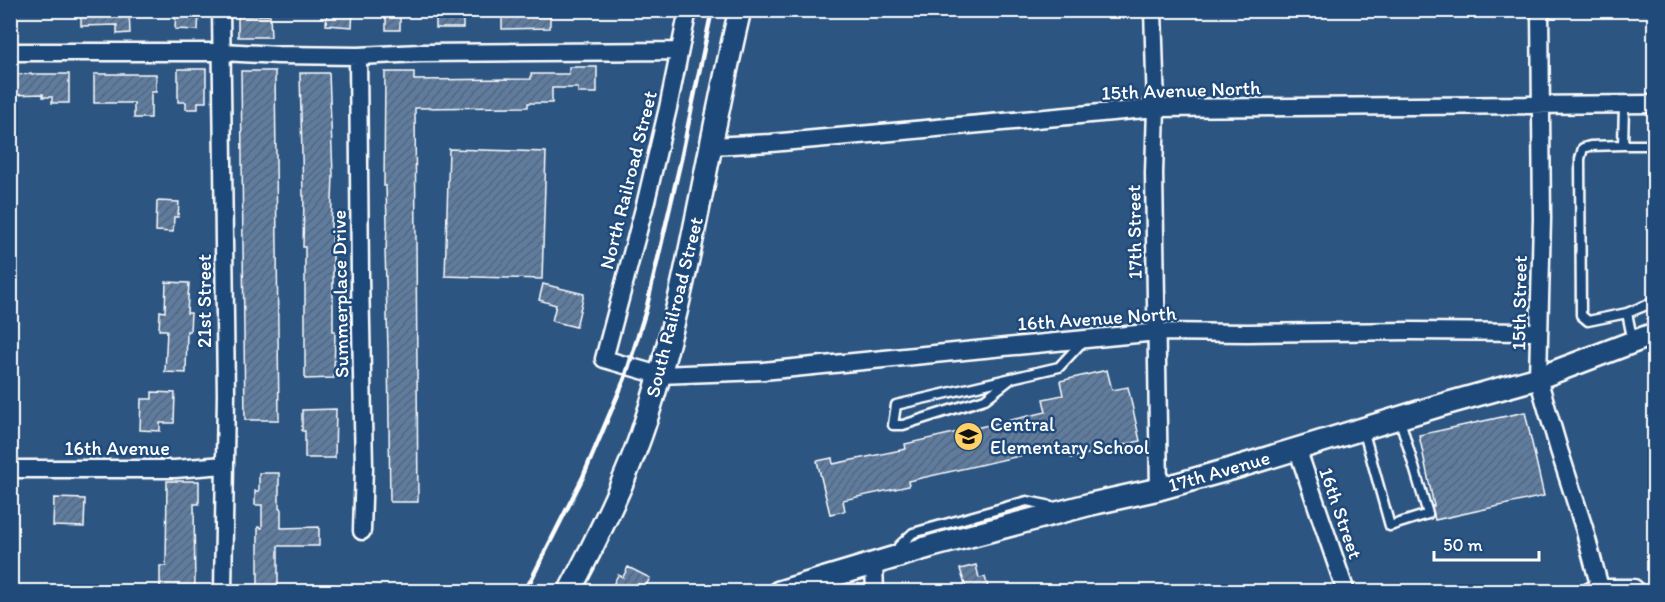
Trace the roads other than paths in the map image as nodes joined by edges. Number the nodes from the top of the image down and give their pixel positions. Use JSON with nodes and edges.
{"nodes":[{"id":1,"x":221,"y":10,"type":"edge"},
{"id":2,"x":688,"y":10,"type":"edge"},
{"id":3,"x":740,"y":10,"type":"edge"},
{"id":4,"x":1153,"y":10,"type":"edge"},
{"id":5,"x":1540,"y":10,"type":"edge"},
{"id":6,"x":679,"y":51,"type":"junction"},
{"id":7,"x":10,"y":52,"type":"edge"},
{"id":8,"x":223,"y":52,"type":"junction"},
{"id":9,"x":358,"y":56,"type":"junction"},
{"id":10,"x":1540,"y":104,"type":"junction"},
{"id":11,"x":1654,"y":104,"type":"edge"},
{"id":12,"x":1624,"y":105,"type":"junction"},
{"id":13,"x":1156,"y":108,"type":"junction"},
{"id":14,"x":1623,"y":145,"type":"junction"},
{"id":15,"x":1654,"y":145,"type":"edge"},
{"id":16,"x":711,"y":146,"type":"junction"},
{"id":17,"x":1654,"y":302,"type":"edge"},
{"id":18,"x":1627,"y":313,"type":"junction"},
{"id":19,"x":1157,"y":332,"type":"junction"},
{"id":20,"x":1539,"y":332,"type":"junction"},
{"id":21,"x":1654,"y":334,"type":"edge"},
{"id":22,"x":1085,"y":339,"type":"junction"},
{"id":23,"x":1633,"y":342,"type":"junction"},
{"id":24,"x":659,"y":375,"type":"junction"},
{"id":25,"x":1012,"y":378,"type":"junction"},
{"id":26,"x":1538,"y":378,"type":"junction"},
{"id":27,"x":1399,"y":418,"type":"junction"},
{"id":28,"x":1363,"y":429,"type":"junction"},
{"id":29,"x":1297,"y":448,"type":"junction"},
{"id":30,"x":224,"y":465,"type":"junction"},
{"id":31,"x":10,"y":469,"type":"edge"},
{"id":32,"x":1159,"y":489,"type":"junction"},
{"id":33,"x":363,"y":531,"type":"dead end"},
{"id":34,"x":883,"y":561,"type":"junction"},
{"id":35,"x":1634,"y":588,"type":"dead end"},
{"id":36,"x":1595,"y":590,"type":"edge"},
{"id":37,"x":223,"y":591,"type":"edge"},
{"id":38,"x":569,"y":591,"type":"edge"},
{"id":39,"x":779,"y":591,"type":"edge"},
{"id":40,"x":875,"y":591,"type":"edge"},
{"id":41,"x":1346,"y":591,"type":"edge"}],
"edges":[{"from":1,"to":8,"type":"street","name":"21st Street"},
{"from":2,"to":6,"type":"street","name":"North Railroad Street"},
{"from":3,"to":16,"type":"street","name":"South Railroad Street"},
{"from":4,"to":13,"type":"street","name":"17th Street"},
{"from":5,"to":10,"type":"street","name":"15th Street"},
{"from":6,"to":9,"type":"street"},
{"from":6,"to":24,"type":"street","name":"North Railroad Street"},
{"from":7,"to":8,"type":"street"},
{"from":8,"to":9,"type":"street"},
{"from":8,"to":30,"type":"street","name":"21st Street"},
{"from":9,"to":33,"type":"street","name":"Summerplace Drive"},
{"from":10,"to":12,"type":"street","name":"15th Avenue North"},
{"from":10,"to":13,"type":"street","name":"15th Avenue North"},
{"from":10,"to":20,"type":"street","name":"15th Street"},
{"from":11,"to":12,"type":"street","name":"15th Avenue North"},
{"from":12,"to":14,"type":"lane"},
{"from":13,"to":16,"type":"street","name":"15th Avenue North"},
{"from":13,"to":19,"type":"street","name":"17th Street"},
{"from":14,"to":15,"type":"lane"},
{"from":14,"to":18,"type":"lane"},
{"from":16,"to":24,"type":"street","name":"South Railroad Street"},
{"from":17,"to":18,"type":"lane"},
{"from":18,"to":23,"type":"lane"},
{"from":19,"to":20,"type":"street","name":"16th Avenue North"},
{"from":19,"to":22,"type":"street","name":"16th Avenue North"},
{"from":19,"to":32,"type":"street","name":"17th Street"},
{"from":20,"to":26,"type":"street","name":"15th Street"},
{"from":21,"to":23,"type":"street","name":"17th Avenue"},
{"from":22,"to":24,"type":"street","name":"16th Avenue North"},
{"from":22,"to":25,"type":"lane"},
{"from":23,"to":26,"type":"street","name":"17th Avenue"},
{"from":24,"to":38,"type":"street","name":"South Railroad Street"},
{"from":25,"to":25,"type":"lane"},
{"from":26,"to":27,"type":"street","name":"17th Avenue"},
{"from":26,"to":36,"type":"street","name":"15th Street"},
{"from":27,"to":28,"type":"street","name":"17th Avenue"},
{"from":27,"to":28,"type":"lane"},
{"from":28,"to":29,"type":"street","name":"17th Avenue"},
{"from":29,"to":32,"type":"street","name":"17th Avenue"},
{"from":29,"to":41,"type":"street","name":"16th Street"},
{"from":30,"to":31,"type":"street","name":"16th Avenue"},
{"from":30,"to":37,"type":"street","name":"21st Street"},
{"from":32,"to":34,"type":"street","name":"17th Avenue"},
{"from":34,"to":39,"type":"street","name":"17th Avenue"},
{"from":34,"to":40,"type":"street"},
{"from":35,"to":36,"type":"street"}]}
